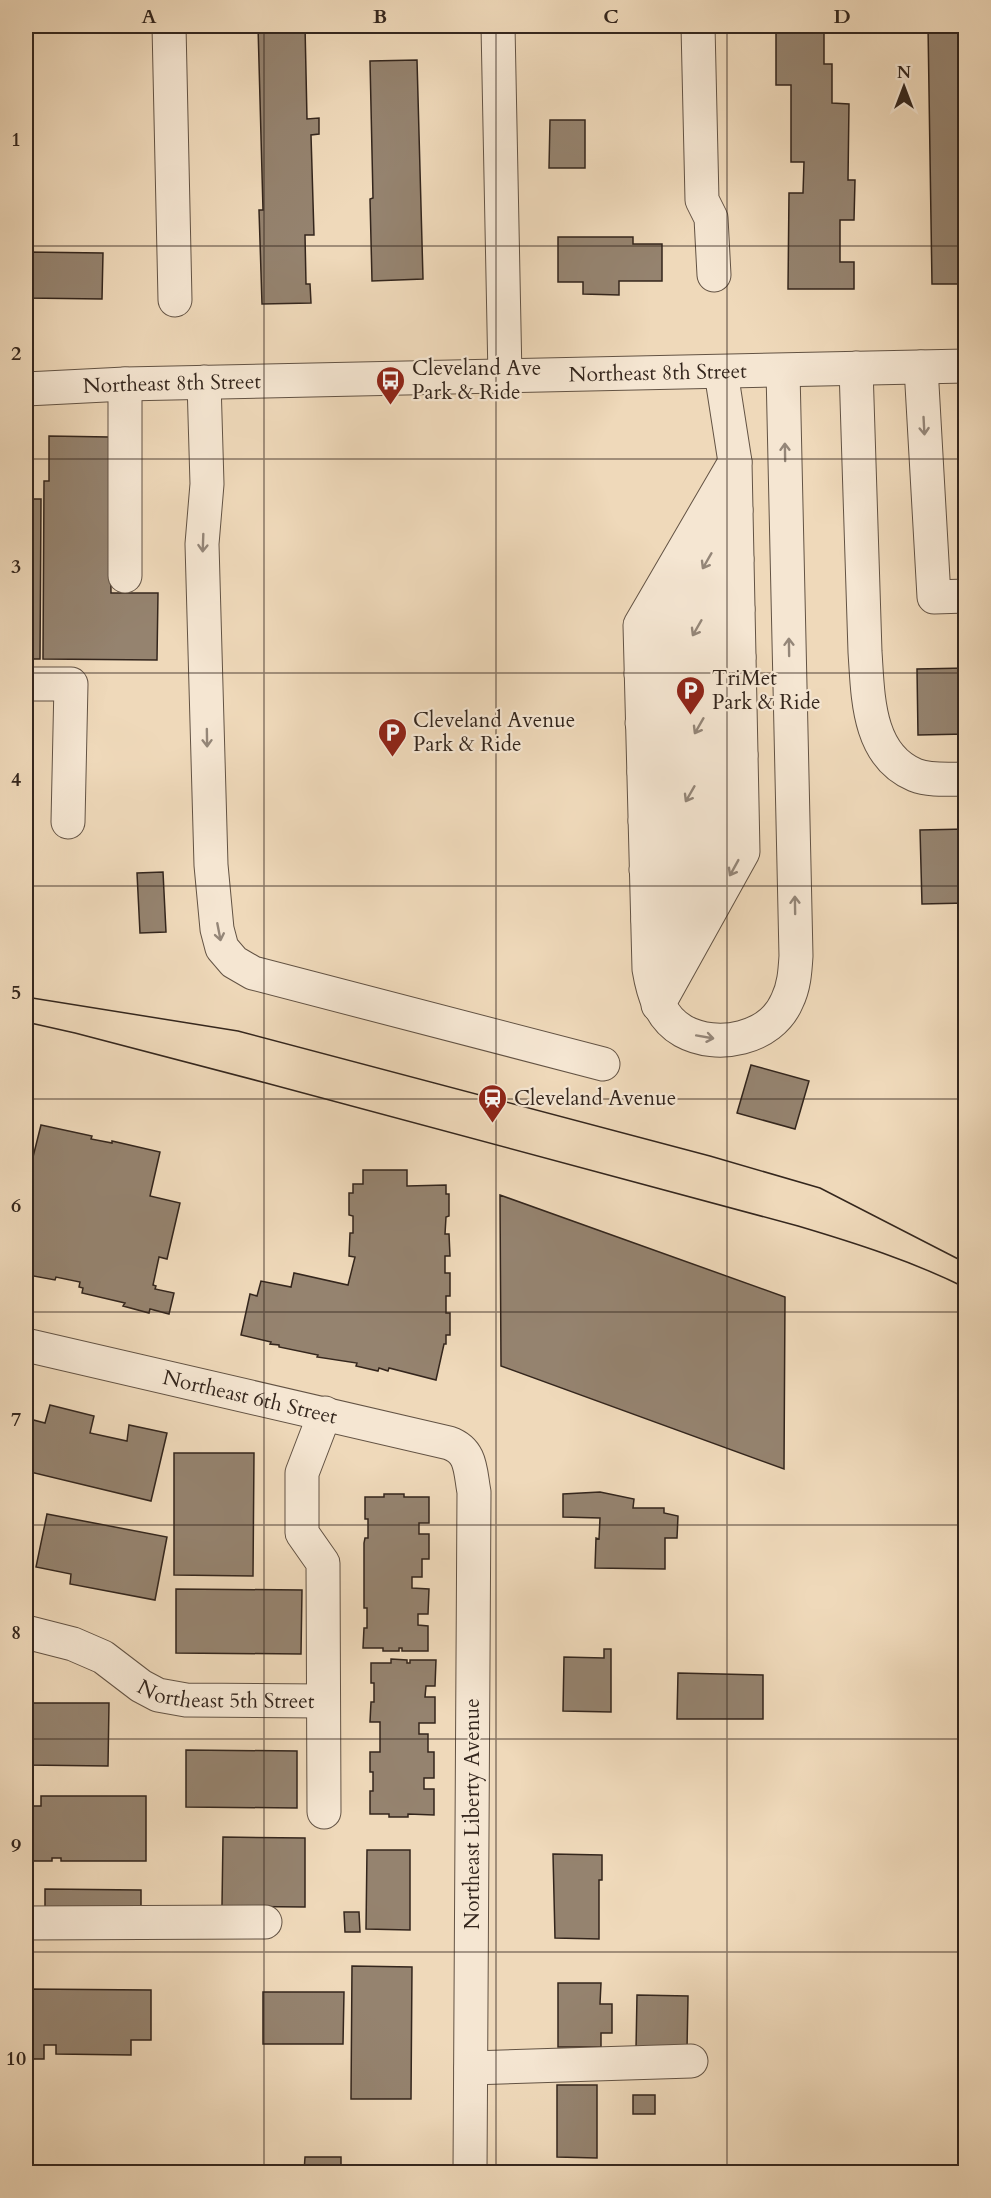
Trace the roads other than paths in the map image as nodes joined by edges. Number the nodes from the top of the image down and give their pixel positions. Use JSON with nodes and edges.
{"nodes":[{"id":1,"x":169,"y":26,"type":"edge"},
{"id":2,"x":498,"y":26,"type":"edge"},
{"id":3,"x":698,"y":26,"type":"edge"},
{"id":4,"x":714,"y":275,"type":"dead end"},
{"id":5,"x":175,"y":300,"type":"dead end"},
{"id":6,"x":966,"y":366,"type":"edge"},
{"id":7,"x":921,"y":367,"type":"junction"},
{"id":8,"x":856,"y":368,"type":"junction"},
{"id":9,"x":783,"y":371,"type":"junction"},
{"id":10,"x":721,"y":372,"type":"junction"},
{"id":11,"x":505,"y":377,"type":"junction"},
{"id":12,"x":204,"y":382,"type":"junction"},
{"id":13,"x":125,"y":384,"type":"junction"},
{"id":14,"x":26,"y":388,"type":"edge"},
{"id":15,"x":735,"y":462,"type":"junction"},
{"id":16,"x":736,"y":510,"type":"junction"},
{"id":17,"x":737,"y":559,"type":"junction"},
{"id":18,"x":125,"y":576,"type":"dead end"},
{"id":19,"x":966,"y":596,"type":"edge"},
{"id":20,"x":738,"y":609,"type":"junction"},
{"id":21,"x":739,"y":657,"type":"junction"},
{"id":22,"x":641,"y":674,"type":"junction"},
{"id":23,"x":26,"y":684,"type":"edge"},
{"id":24,"x":740,"y":706,"type":"junction"},
{"id":25,"x":642,"y":723,"type":"junction"},
{"id":26,"x":741,"y":755,"type":"junction"},
{"id":27,"x":644,"y":772,"type":"junction"},
{"id":28,"x":966,"y":779,"type":"edge"},
{"id":29,"x":742,"y":804,"type":"junction"},
{"id":30,"x":645,"y":821,"type":"junction"},
{"id":31,"x":68,"y":822,"type":"dead end"},
{"id":32,"x":646,"y":870,"type":"junction"},
{"id":33,"x":648,"y":920,"type":"junction"},
{"id":34,"x":649,"y":969,"type":"junction"},
{"id":35,"x":658,"y":1005,"type":"junction"},
{"id":36,"x":603,"y":1064,"type":"dead end"},
{"id":37,"x":26,"y":1345,"type":"edge"},
{"id":38,"x":325,"y":1413,"type":"junction"},
{"id":39,"x":468,"y":1457,"type":"joint"},
{"id":40,"x":26,"y":1632,"type":"edge"},
{"id":41,"x":323,"y":1701,"type":"junction"},
{"id":42,"x":324,"y":1812,"type":"dead end"},
{"id":43,"x":265,"y":1922,"type":"dead end"},
{"id":44,"x":26,"y":1923,"type":"edge"},
{"id":45,"x":691,"y":2061,"type":"dead end"},
{"id":46,"x":471,"y":2068,"type":"junction"},
{"id":47,"x":470,"y":2172,"type":"edge"}],
"edges":[{"from":1,"to":5,"type":"street"},
{"from":2,"to":11,"type":"street"},
{"from":3,"to":4,"type":"street"},
{"from":6,"to":7,"type":"street","name":"Northeast 8th Street"},
{"from":7,"to":8,"type":"street","name":"Northeast 8th Street"},
{"from":7,"to":19,"type":"street","one_way":true},
{"from":8,"to":9,"type":"street","name":"Northeast 8th Street"},
{"from":8,"to":28,"type":"street"},
{"from":9,"to":10,"type":"street","name":"Northeast 8th Street"},
{"from":35,"to":9,"type":"street","one_way":true},
{"from":10,"to":11,"type":"street","name":"Northeast 8th Street"},
{"from":10,"to":15,"type":"street"},
{"from":11,"to":12,"type":"street","name":"Northeast 8th Street"},
{"from":12,"to":13,"type":"street","name":"Northeast 8th Street"},
{"from":12,"to":36,"type":"street","one_way":true},
{"from":13,"to":14,"type":"street","name":"Northeast 8th Street"},
{"from":13,"to":18,"type":"street"},
{"from":15,"to":16,"type":"street"},
{"from":15,"to":22,"type":"street"},
{"from":16,"to":17,"type":"street"},
{"from":16,"to":22,"type":"street","one_way":true},
{"from":17,"to":20,"type":"street"},
{"from":17,"to":25,"type":"street","one_way":true},
{"from":20,"to":21,"type":"street"},
{"from":20,"to":27,"type":"street"},
{"from":21,"to":24,"type":"street"},
{"from":21,"to":30,"type":"street","one_way":true},
{"from":22,"to":25,"type":"street"},
{"from":23,"to":31,"type":"street"},
{"from":24,"to":26,"type":"street"},
{"from":24,"to":32,"type":"street","one_way":true},
{"from":25,"to":27,"type":"street"},
{"from":26,"to":29,"type":"street"},
{"from":26,"to":33,"type":"street"},
{"from":27,"to":30,"type":"street"},
{"from":29,"to":34,"type":"street"},
{"from":29,"to":35,"type":"street","one_way":true},
{"from":30,"to":32,"type":"street"},
{"from":32,"to":33,"type":"street"},
{"from":33,"to":34,"type":"street"},
{"from":34,"to":35,"type":"street"},
{"from":37,"to":38,"type":"street","name":"Northeast 6th Street"},
{"from":38,"to":39,"type":"street","name":"Northeast 6th Street"},
{"from":38,"to":41,"type":"street","name":"Northeast 5th Street"},
{"from":39,"to":46,"type":"street","name":"Northeast Liberty Avenue"},
{"from":40,"to":41,"type":"street","name":"Northeast 5th Street"},
{"from":41,"to":42,"type":"street"},
{"from":43,"to":44,"type":"street"},
{"from":45,"to":46,"type":"street"},
{"from":46,"to":47,"type":"street","name":"Northeast Liberty Avenue"}]}
